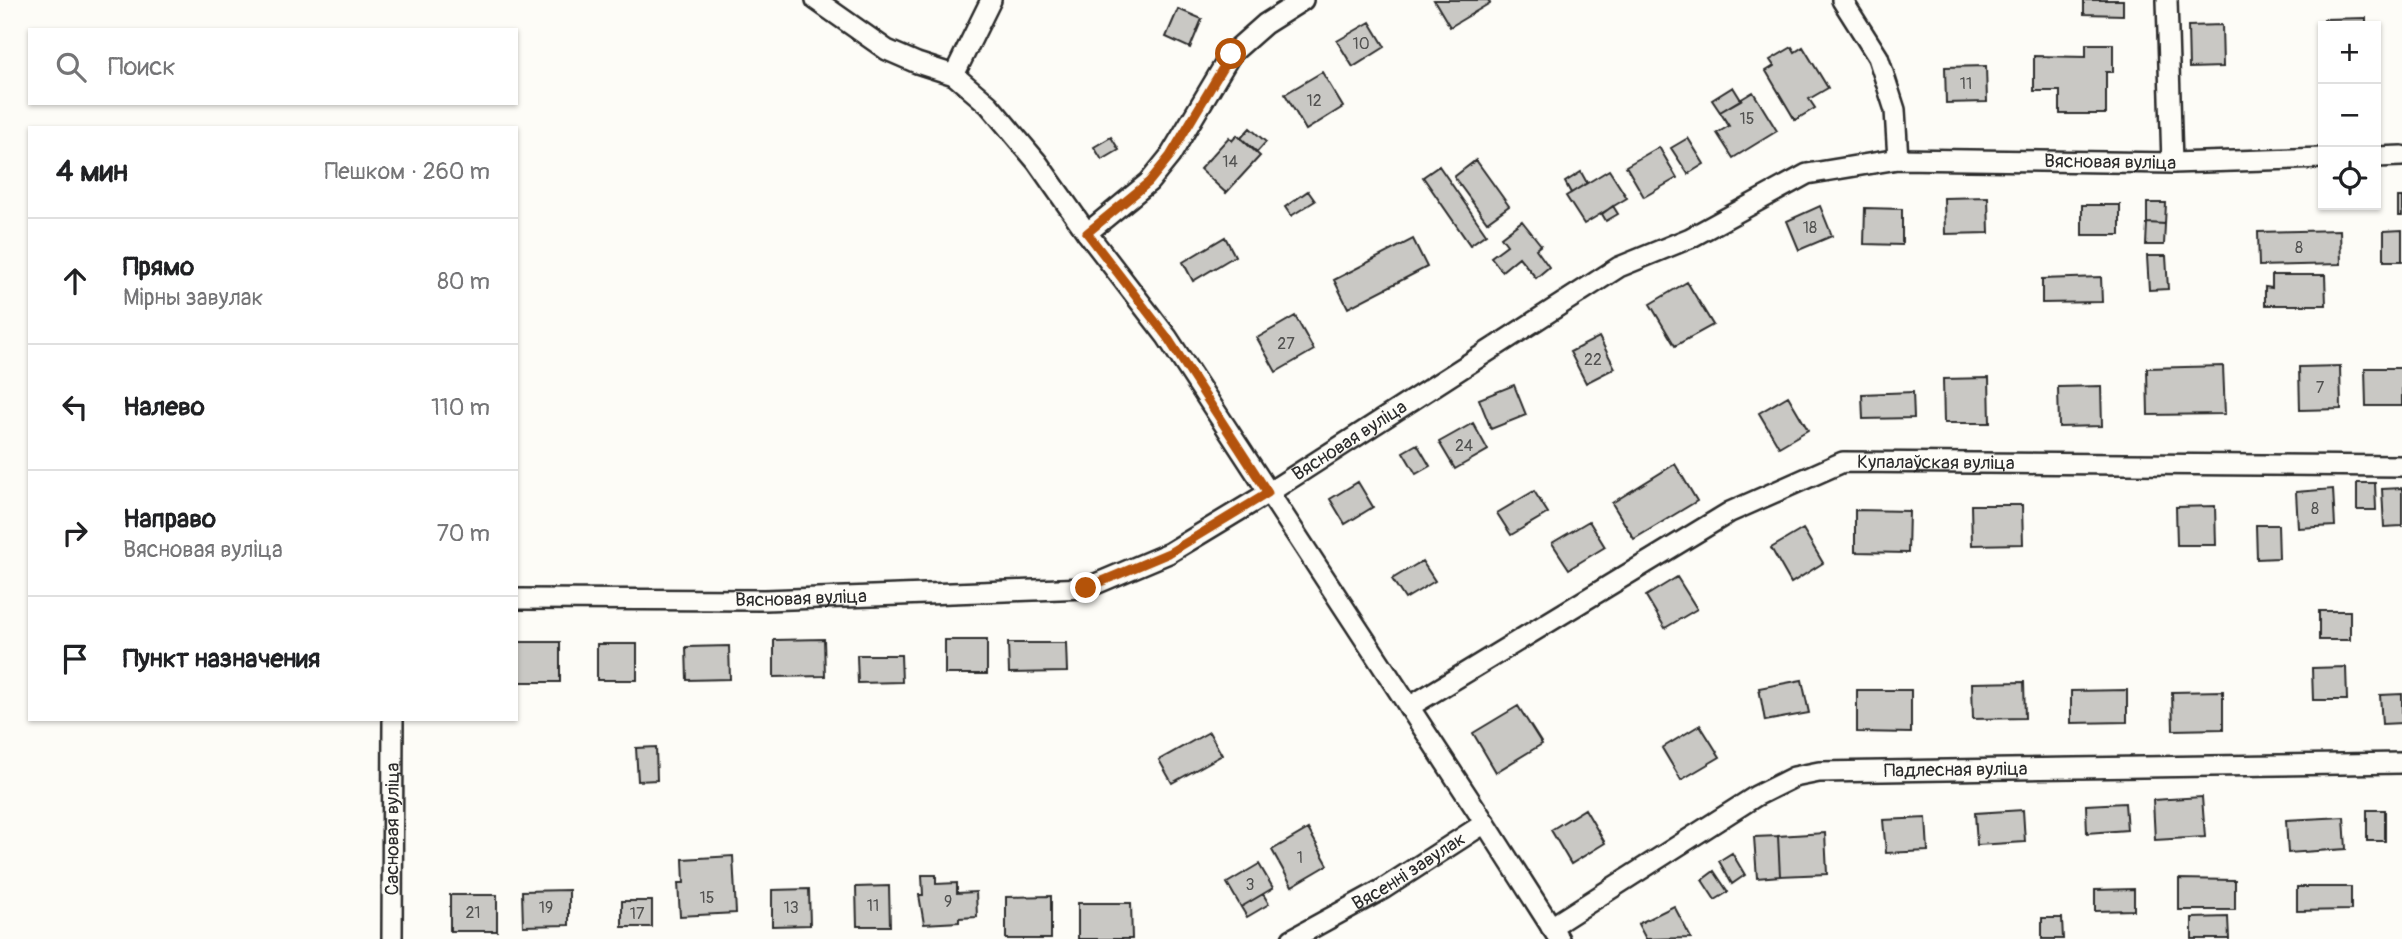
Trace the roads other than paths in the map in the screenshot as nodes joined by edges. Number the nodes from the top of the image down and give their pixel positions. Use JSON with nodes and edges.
{"nodes":[{"id":1,"x":816,"y":0,"type":"edge"},
{"id":2,"x":991,"y":0,"type":"edge"},
{"id":3,"x":1303,"y":0,"type":"edge"},
{"id":4,"x":1842,"y":0,"type":"edge"},
{"id":5,"x":2167,"y":0,"type":"edge"},
{"id":6,"x":954,"y":75,"type":"junction"},
{"id":7,"x":2402,"y":156,"type":"edge"},
{"id":8,"x":2381,"y":157,"type":"edge"},
{"id":9,"x":2318,"y":158,"type":"edge"},
{"id":10,"x":1898,"y":159,"type":"junction"},
{"id":11,"x":2172,"y":163,"type":"junction"},
{"id":12,"x":1087,"y":233,"type":"junction"},
{"id":13,"x":2402,"y":466,"type":"edge"},
{"id":14,"x":1268,"y":493,"type":"junction"},
{"id":15,"x":518,"y":599,"type":"edge"},
{"id":16,"x":1409,"y":707,"type":"junction"},
{"id":17,"x":393,"y":721,"type":"edge"},
{"id":18,"x":2402,"y":763,"type":"edge"},
{"id":19,"x":1485,"y":823,"type":"junction"},
{"id":20,"x":1555,"y":933,"type":"edge"},
{"id":21,"x":392,"y":939,"type":"edge"},
{"id":22,"x":1293,"y":939,"type":"edge"}],
"edges":[{"from":1,"to":6,"type":"street"},
{"from":2,"to":6,"type":"street"},
{"from":3,"to":12,"type":"street"},
{"from":4,"to":10,"type":"street"},
{"from":5,"to":11,"type":"street"},
{"from":6,"to":12,"type":"street"},
{"from":7,"to":8,"type":"street"},
{"from":9,"to":11,"type":"street","name":"Вясновая вуліца"},
{"from":10,"to":11,"type":"street","name":"Вясновая вуліца"},
{"from":10,"to":14,"type":"street","name":"Вясновая вуліца"},
{"from":12,"to":14,"type":"street"},
{"from":13,"to":16,"type":"street","name":"Купалаўская вуліца"},
{"from":14,"to":15,"type":"street","name":"Вясновая вуліца"},
{"from":14,"to":16,"type":"street"},
{"from":16,"to":19,"type":"street"},
{"from":17,"to":21,"type":"street","name":"Сасновая вуліца"},
{"from":18,"to":20,"type":"street","name":"Падлесная вуліца"},
{"from":19,"to":20,"type":"street"},
{"from":19,"to":22,"type":"street","name":"Вясенні завулак"}]}
